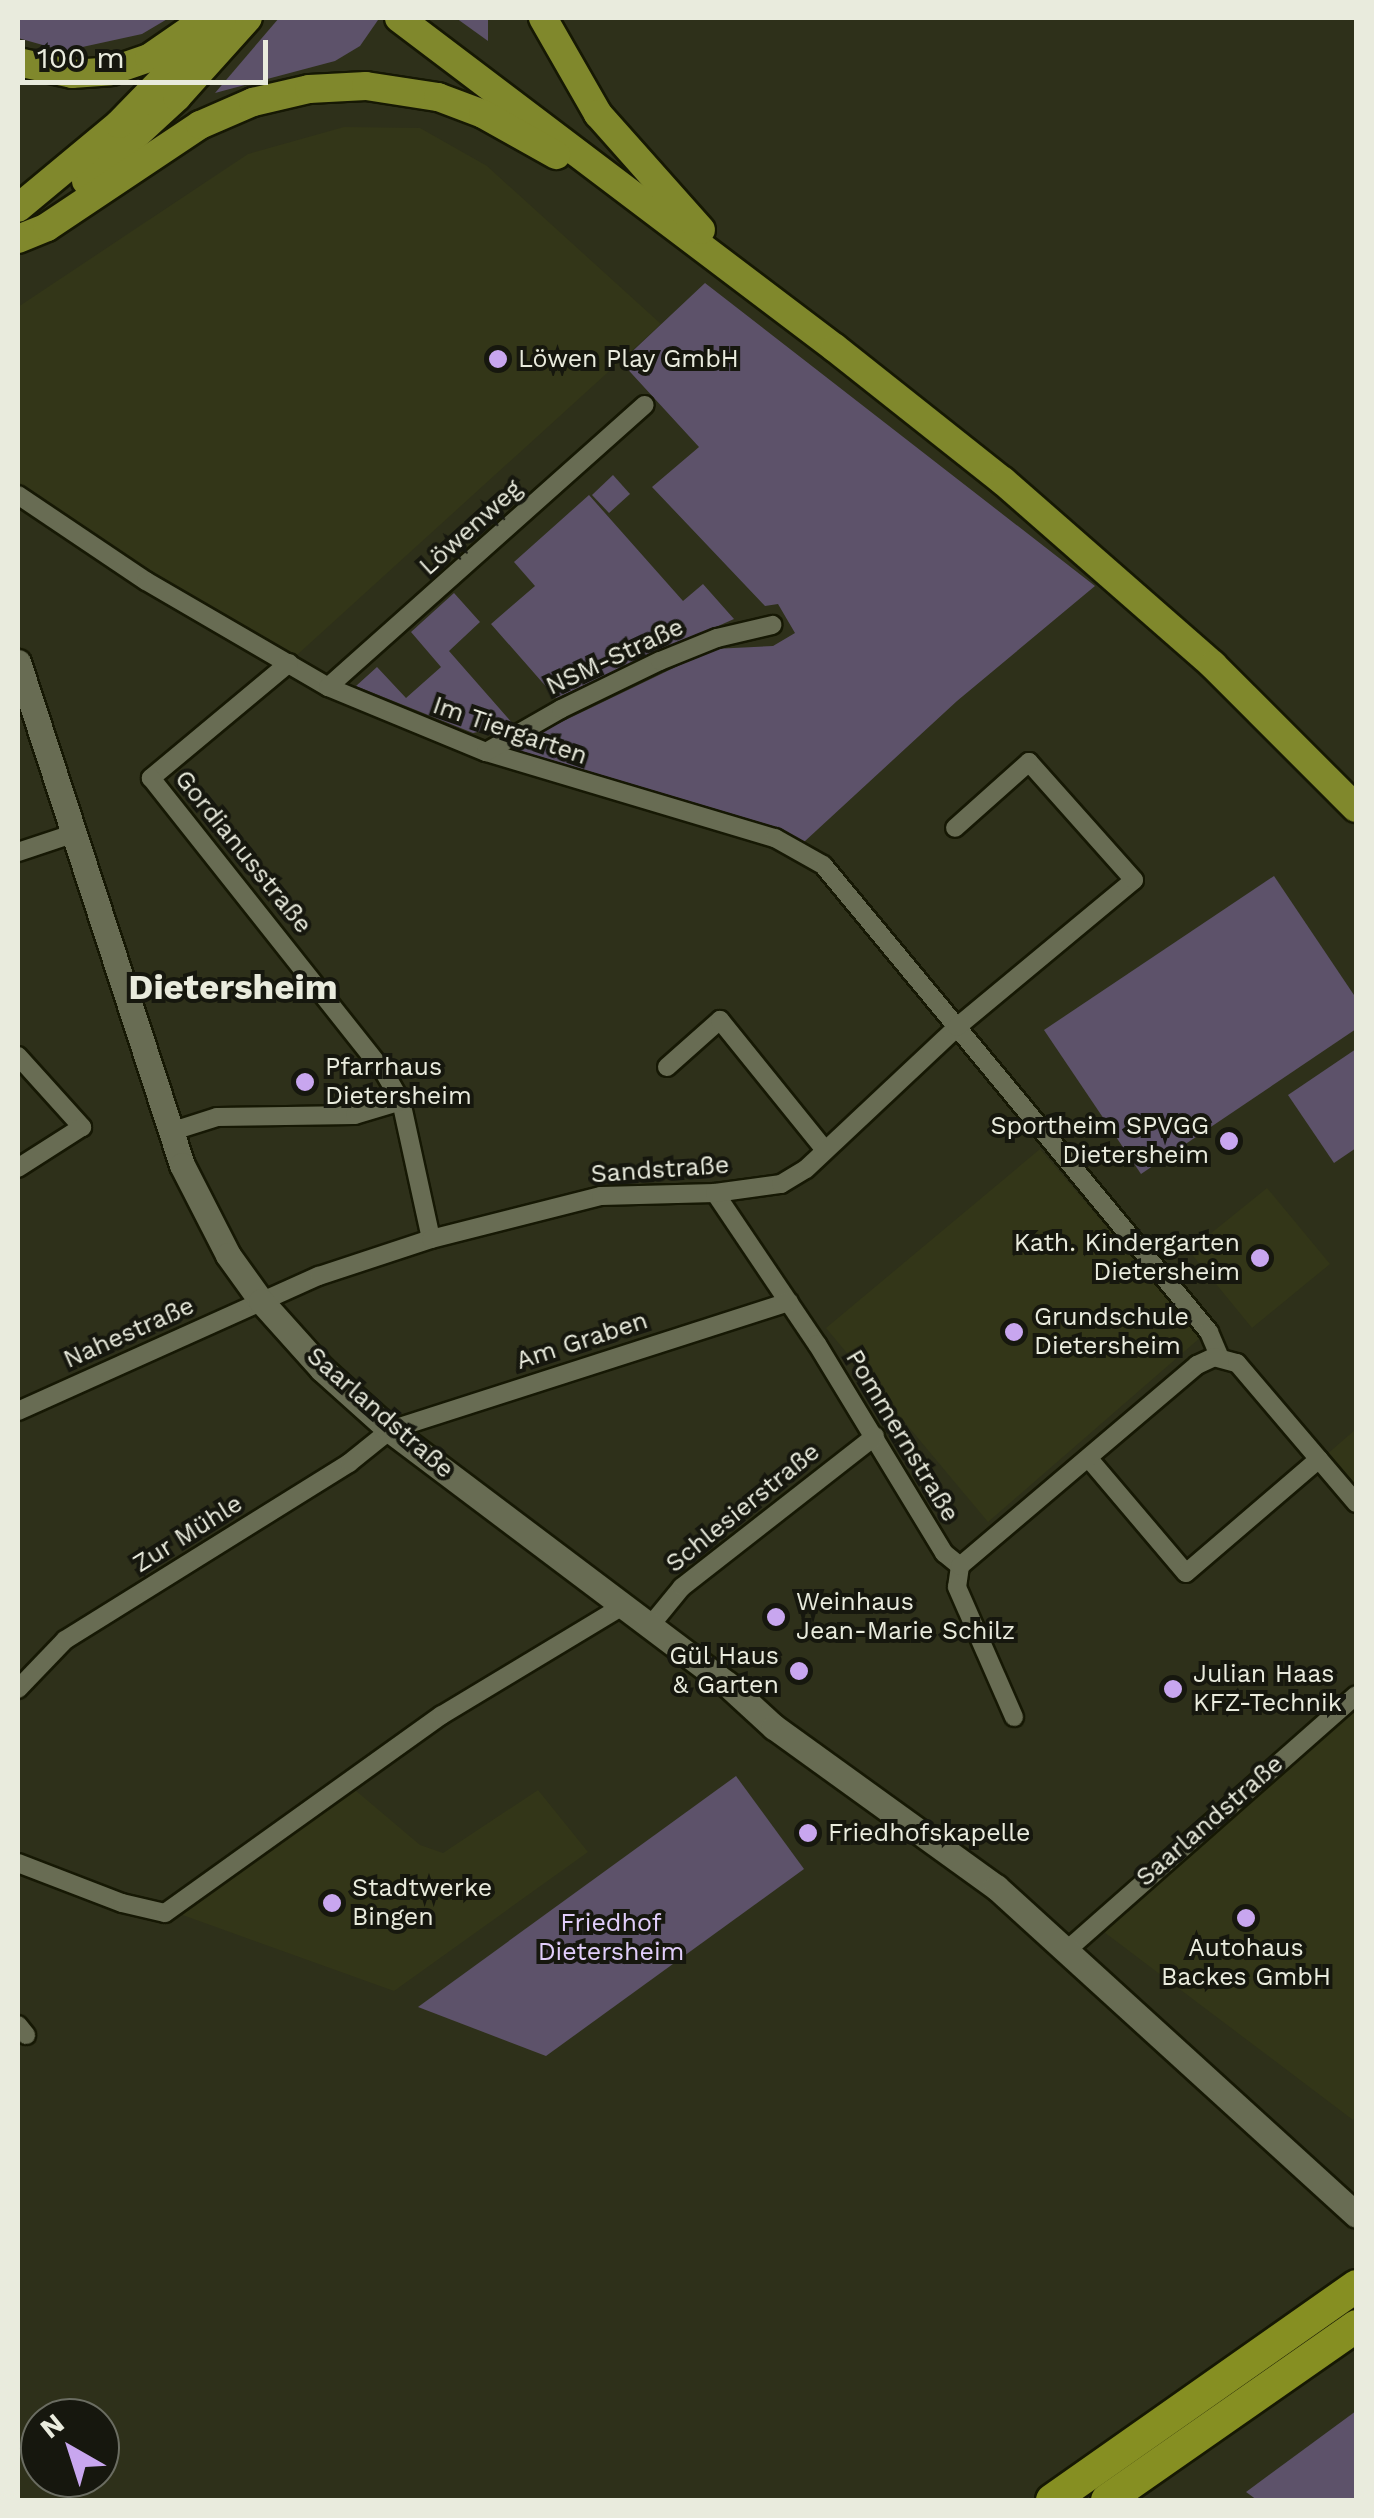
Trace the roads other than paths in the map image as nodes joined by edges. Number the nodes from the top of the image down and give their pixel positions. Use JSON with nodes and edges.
{"nodes":[{"id":1,"x":206,"y":18,"type":"edge"},
{"id":2,"x":222,"y":18,"type":"edge"},
{"id":3,"x":248,"y":18,"type":"edge"},
{"id":4,"x":399,"y":18,"type":"edge"},
{"id":5,"x":544,"y":18,"type":"edge"},
{"id":6,"x":18,"y":62,"type":"edge"},
{"id":7,"x":18,"y":208,"type":"edge"},
{"id":8,"x":680,"y":230,"type":"junction"},
{"id":9,"x":18,"y":236,"type":"edge"},
{"id":10,"x":749,"y":282,"type":"junction"},
{"id":11,"x":644,"y":406,"type":"dead end"},
{"id":12,"x":18,"y":494,"type":"edge"},
{"id":13,"x":772,"y":625,"type":"dead end"},
{"id":14,"x":18,"y":662,"type":"edge"},
{"id":15,"x":289,"y":663,"type":"junction"},
{"id":16,"x":328,"y":687,"type":"junction"},
{"id":17,"x":486,"y":752,"type":"junction"},
{"id":18,"x":1356,"y":808,"type":"edge"},
{"id":19,"x":955,"y":828,"type":"dead end"},
{"id":20,"x":75,"y":834,"type":"junction"},
{"id":21,"x":18,"y":852,"type":"edge"},
{"id":22,"x":958,"y":1027,"type":"junction"},
{"id":23,"x":18,"y":1056,"type":"edge"},
{"id":24,"x":667,"y":1067,"type":"dead end"},
{"id":25,"x":401,"y":1101,"type":"junction"},
{"id":26,"x":170,"y":1132,"type":"junction"},
{"id":27,"x":824,"y":1150,"type":"junction"},
{"id":28,"x":18,"y":1168,"type":"edge"},
{"id":29,"x":714,"y":1193,"type":"junction"},
{"id":30,"x":432,"y":1239,"type":"junction"},
{"id":31,"x":261,"y":1301,"type":"junction"},
{"id":32,"x":788,"y":1302,"type":"junction"},
{"id":33,"x":1220,"y":1358,"type":"junction"},
{"id":34,"x":18,"y":1412,"type":"edge"},
{"id":35,"x":390,"y":1430,"type":"junction"},
{"id":36,"x":875,"y":1436,"type":"junction"},
{"id":37,"x":1319,"y":1459,"type":"junction"},
{"id":38,"x":1090,"y":1460,"type":"junction"},
{"id":39,"x":1356,"y":1503,"type":"edge"},
{"id":40,"x":960,"y":1566,"type":"junction"},
{"id":41,"x":623,"y":1606,"type":"junction"},
{"id":42,"x":650,"y":1626,"type":"junction"},
{"id":43,"x":18,"y":1689,"type":"edge"},
{"id":44,"x":1356,"y":1694,"type":"edge"},
{"id":45,"x":1014,"y":1717,"type":"dead end"},
{"id":46,"x":18,"y":1862,"type":"edge"},
{"id":47,"x":1066,"y":1950,"type":"junction"},
{"id":48,"x":1348,"y":2206,"type":"edge"},
{"id":49,"x":1356,"y":2286,"type":"edge"},
{"id":50,"x":1356,"y":2326,"type":"edge"},
{"id":51,"x":1052,"y":2500,"type":"edge"},
{"id":52,"x":1107,"y":2500,"type":"edge"}],
"edges":[{"from":1,"to":6,"type":"highway"},
{"from":2,"to":7,"type":"highway"},
{"from":3,"to":9,"type":"highway"},
{"from":4,"to":8,"type":"highway"},
{"from":5,"to":10,"type":"highway"},
{"from":8,"to":9,"type":"highway"},
{"from":8,"to":10,"type":"highway"},
{"from":10,"to":18,"type":"highway"},
{"from":11,"to":16,"type":"street","name":"Löwenweg"},
{"from":12,"to":15,"type":"street","name":"Im Tiergarten"},
{"from":13,"to":17,"type":"street","name":"NSM-Straße"},
{"from":14,"to":20,"type":"main road","name":"Saarlandstraße"},
{"from":15,"to":16,"type":"street","name":"Im Tiergarten"},
{"from":15,"to":25,"type":"street","name":"Gordianusstraße"},
{"from":16,"to":17,"type":"street","name":"Im Tiergarten"},
{"from":17,"to":22,"type":"street","name":"Im Tiergarten"},
{"from":19,"to":22,"type":"street","name":"Sandstraße"},
{"from":20,"to":21,"type":"street"},
{"from":20,"to":26,"type":"main road","name":"Saarlandstraße"},
{"from":22,"to":27,"type":"street","name":"Sandstraße"},
{"from":22,"to":33,"type":"street"},
{"from":23,"to":28,"type":"street"},
{"from":24,"to":27,"type":"street"},
{"from":25,"to":26,"type":"street"},
{"from":25,"to":30,"type":"street","name":"Gordianusstraße"},
{"from":26,"to":31,"type":"main road","name":"Saarlandstraße"},
{"from":27,"to":29,"type":"street","name":"Sandstraße"},
{"from":29,"to":30,"type":"street","name":"Sandstraße"},
{"from":29,"to":32,"type":"street","name":"Pommernstraße"},
{"from":30,"to":31,"type":"street","name":"Sandstraße"},
{"from":31,"to":34,"type":"street","name":"Nahestraße"},
{"from":31,"to":35,"type":"main road","name":"Saarlandstraße"},
{"from":32,"to":35,"type":"street","name":"Am Graben"},
{"from":32,"to":36,"type":"street","name":"Pommernstraße"},
{"from":33,"to":37,"type":"street"},
{"from":33,"to":38,"type":"street"},
{"from":35,"to":41,"type":"main road","name":"Saarlandstraße"},
{"from":35,"to":43,"type":"street","name":"Zur Mühle"},
{"from":36,"to":40,"type":"street","name":"Pommernstraße"},
{"from":36,"to":42,"type":"street","name":"Schlesierstraße"},
{"from":37,"to":38,"type":"street"},
{"from":37,"to":39,"type":"street"},
{"from":38,"to":40,"type":"street"},
{"from":40,"to":45,"type":"street","name":"Pommernstraße"},
{"from":41,"to":42,"type":"main road","name":"Saarlandstraße"},
{"from":41,"to":46,"type":"street"},
{"from":42,"to":47,"type":"main road","name":"Saarlandstraße"},
{"from":44,"to":47,"type":"street","name":"Saarlandstraße"},
{"from":47,"to":48,"type":"main road","name":"Saarlandstraße"},
{"from":49,"to":51,"type":"highway"},
{"from":50,"to":52,"type":"highway"}]}
